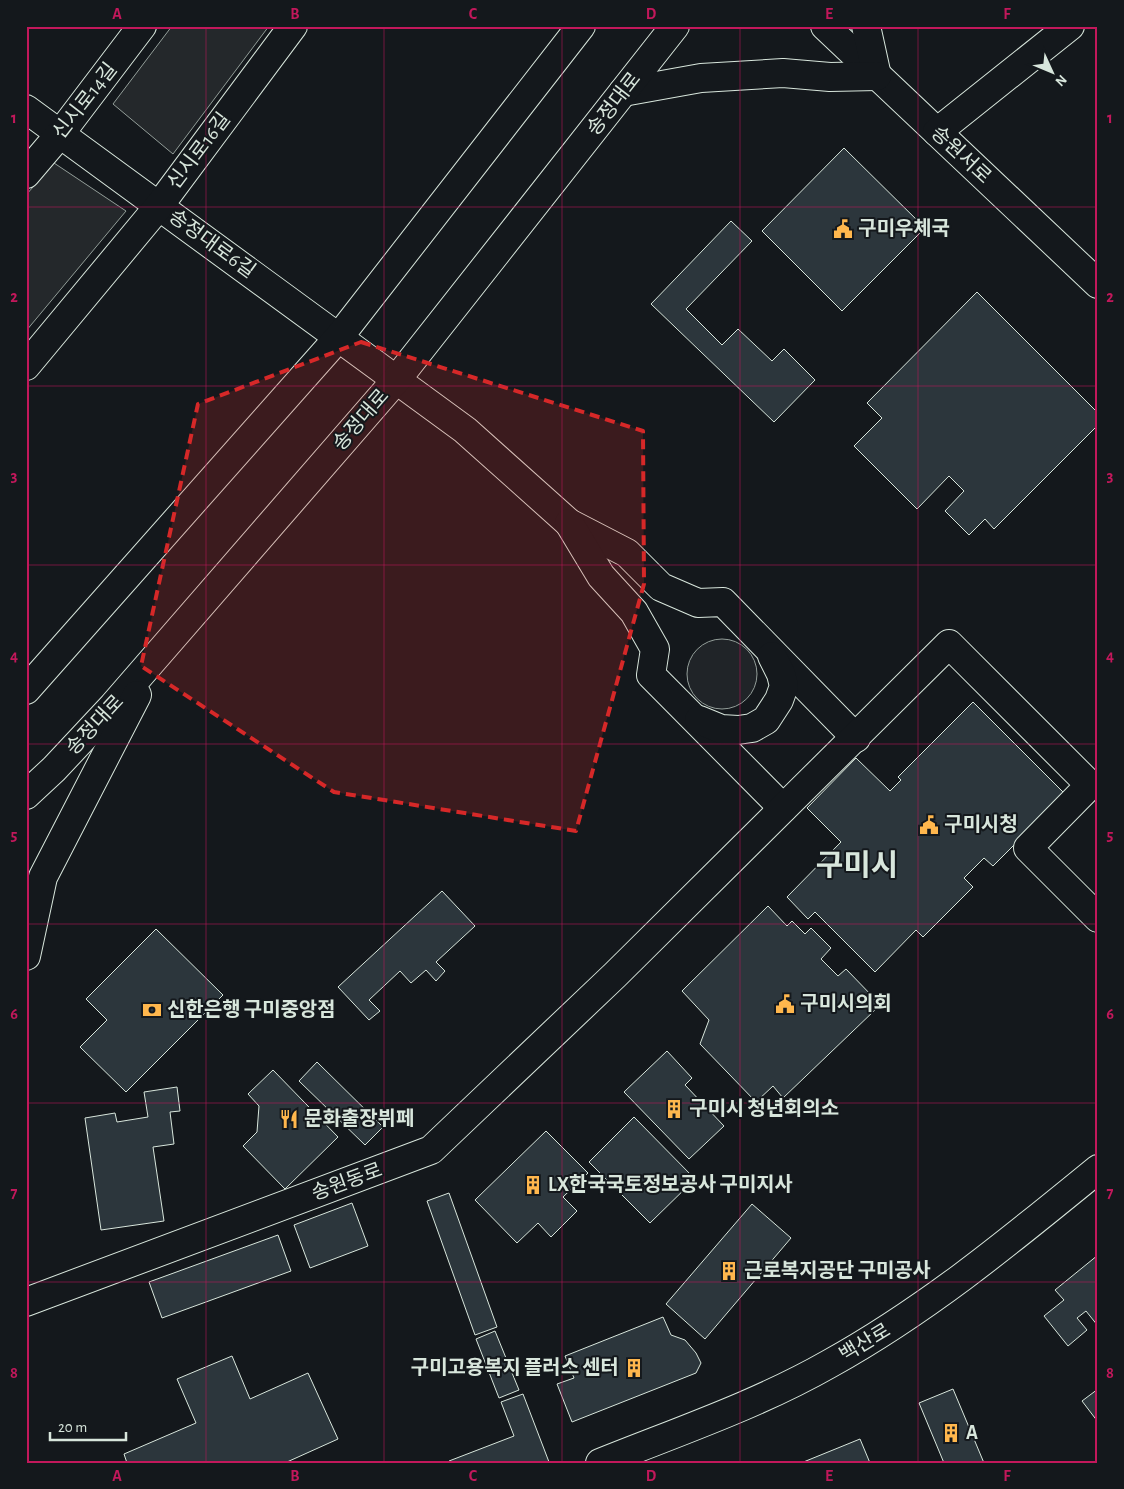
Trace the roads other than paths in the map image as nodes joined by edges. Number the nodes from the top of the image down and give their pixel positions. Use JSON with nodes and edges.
{"nodes":[{"id":1,"x":142,"y":26,"type":"edge"},
{"id":2,"x":293,"y":26,"type":"edge"},
{"id":3,"x":581,"y":26,"type":"edge"},
{"id":4,"x":675,"y":26,"type":"edge"},
{"id":5,"x":825,"y":26,"type":"edge"},
{"id":6,"x":866,"y":26,"type":"edge"},
{"id":7,"x":1070,"y":26,"type":"edge"},
{"id":8,"x":877,"y":76,"type":"junction"},
{"id":9,"x":623,"y":92,"type":"junction"},
{"id":10,"x":26,"y":109,"type":"edge"},
{"id":11,"x":937,"y":132,"type":"junction"},
{"id":12,"x":60,"y":134,"type":"junction"},
{"id":13,"x":26,"y":174,"type":"edge"},
{"id":14,"x":159,"y":206,"type":"junction"},
{"id":15,"x":1098,"y":284,"type":"edge"},
{"id":16,"x":339,"y":337,"type":"junction"},
{"id":17,"x":26,"y":366,"type":"edge"},
{"id":18,"x":397,"y":379,"type":"junction"},
{"id":19,"x":569,"y":522,"type":"junction"},
{"id":20,"x":767,"y":646,"type":"junction"},
{"id":21,"x":154,"y":660,"type":"junction"},
{"id":22,"x":26,"y":690,"type":"edge"},
{"id":23,"x":694,"y":718,"type":"junction"},
{"id":24,"x":856,"y":738,"type":"junction"},
{"id":25,"x":26,"y":796,"type":"edge"},
{"id":26,"x":783,"y":808,"type":"junction"},
{"id":27,"x":1098,"y":918,"type":"edge"},
{"id":28,"x":26,"y":956,"type":"edge"},
{"id":29,"x":1098,"y":1169,"type":"edge"},
{"id":30,"x":26,"y":1302,"type":"edge"},
{"id":31,"x":600,"y":1463,"type":"edge"}],
"edges":[{"from":1,"to":12,"type":"street","name":"신시로14길"},
{"from":2,"to":14,"type":"street","name":"신시로16길"},
{"from":3,"to":16,"type":"street"},
{"from":4,"to":9,"type":"street","name":"송정대로"},
{"from":5,"to":8,"type":"street","name":"송원서로"},
{"from":6,"to":8,"type":"street"},
{"from":7,"to":11,"type":"street"},
{"from":8,"to":9,"type":"street"},
{"from":8,"to":11,"type":"street","name":"송원서로"},
{"from":9,"to":18,"type":"street","name":"송정대로"},
{"from":10,"to":12,"type":"street","name":"송정대로6길"},
{"from":11,"to":15,"type":"street","name":"송원서로"},
{"from":12,"to":13,"type":"street","name":"신시로14길"},
{"from":12,"to":14,"type":"street","name":"송정대로6길"},
{"from":14,"to":16,"type":"street","name":"송정대로6길"},
{"from":14,"to":17,"type":"street","name":"신시로16길"},
{"from":16,"to":18,"type":"street","name":"송정대로6길"},
{"from":16,"to":22,"type":"street"},
{"from":18,"to":19,"type":"street","name":"송정대로6길"},
{"from":18,"to":21,"type":"street","name":"송정대로"},
{"from":19,"to":20,"type":"street"},
{"from":19,"to":23,"type":"street"},
{"from":20,"to":23,"type":"street"},
{"from":20,"to":24,"type":"street"},
{"from":21,"to":25,"type":"street","name":"송정대로"},
{"from":21,"to":28,"type":"street"},
{"from":23,"to":26,"type":"street"},
{"from":24,"to":26,"type":"street","name":"송원동로"},
{"from":24,"to":27,"type":"street","name":"송원동로"},
{"from":26,"to":30,"type":"street","name":"송원동로"},
{"from":29,"to":31,"type":"street","name":"백산로"}]}
